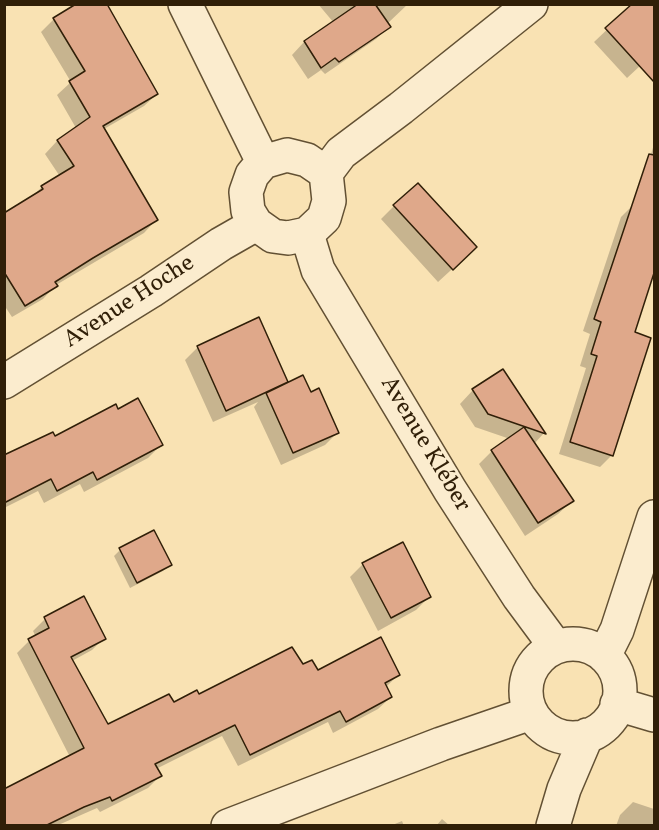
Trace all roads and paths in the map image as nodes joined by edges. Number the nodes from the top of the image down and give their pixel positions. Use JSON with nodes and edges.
{"nodes":[{"id":1,"x":184,"y":4,"type":"edge"},
{"id":2,"x":531,"y":4,"type":"edge"},
{"id":3,"x":263,"y":162,"type":"junction"},
{"id":4,"x":326,"y":173,"type":"junction"},
{"id":5,"x":256,"y":224,"type":"junction"},
{"id":6,"x":307,"y":234,"type":"junction"},
{"id":7,"x":4,"y":382,"type":"edge"},
{"id":8,"x":654,"y":517,"type":"edge"},
{"id":9,"x":556,"y":647,"type":"junction"},
{"id":10,"x":604,"y":656,"type":"junction"},
{"id":11,"x":618,"y":704,"type":"junction"},
{"id":12,"x":531,"y":713,"type":"junction"},
{"id":13,"x":654,"y":715,"type":"edge"},
{"id":14,"x":587,"y":735,"type":"junction"},
{"id":15,"x":228,"y":825,"type":"edge"},
{"id":16,"x":552,"y":825,"type":"edge"}],
"edges":[{"from":1,"to":3,"type":"street"},
{"from":2,"to":4,"type":"street"},
{"from":3,"to":4,"type":"street"},
{"from":3,"to":5,"type":"street"},
{"from":4,"to":6,"type":"street"},
{"from":5,"to":6,"type":"street"},
{"from":5,"to":7,"type":"street","name":"Avenue Hoche"},
{"from":6,"to":9,"type":"street","name":"Avenue Kléber"},
{"from":8,"to":10,"type":"street"},
{"from":9,"to":10,"type":"street"},
{"from":9,"to":12,"type":"street"},
{"from":10,"to":11,"type":"street"},
{"from":11,"to":13,"type":"street"},
{"from":11,"to":14,"type":"street"},
{"from":12,"to":14,"type":"street"},
{"from":12,"to":15,"type":"street"},
{"from":14,"to":16,"type":"street"}]}
